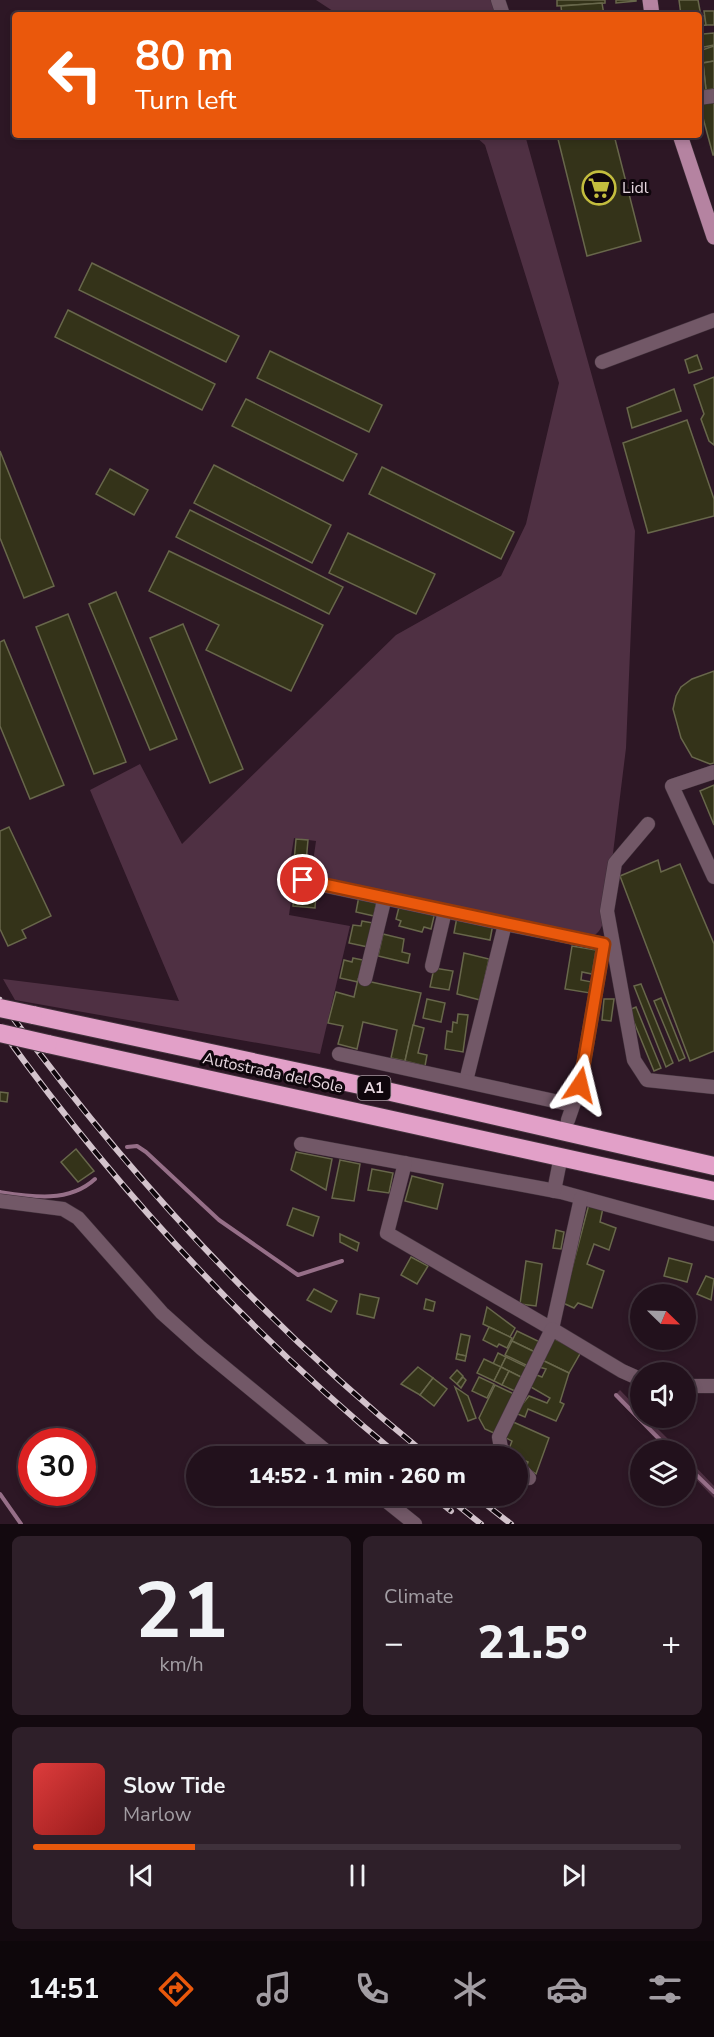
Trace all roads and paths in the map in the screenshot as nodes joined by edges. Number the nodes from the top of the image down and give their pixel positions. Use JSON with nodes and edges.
{"nodes":[{"id":1,"x":681,"y":138,"type":"edge"},
{"id":2,"x":714,"y":237,"type":"edge"},
{"id":3,"x":714,"y":320,"type":"edge"},
{"id":4,"x":602,"y":362,"type":"dead end"},
{"id":5,"x":714,"y":772,"type":"edge"},
{"id":6,"x":648,"y":825,"type":"dead end"},
{"id":7,"x":714,"y":877,"type":"edge"},
{"id":8,"x":303,"y":880,"type":"dead end"},
{"id":9,"x":385,"y":897,"type":"junction"},
{"id":10,"x":445,"y":911,"type":"junction"},
{"id":11,"x":505,"y":924,"type":"junction"},
{"id":12,"x":432,"y":966,"type":"dead end"},
{"id":13,"x":365,"y":979,"type":"dead end"},
{"id":14,"x":0,"y":1008,"type":"edge"},
{"id":15,"x":0,"y":1033,"type":"edge"},
{"id":16,"x":339,"y":1054,"type":"dead end"},
{"id":17,"x":466,"y":1081,"type":"junction"},
{"id":18,"x":714,"y":1087,"type":"edge"},
{"id":19,"x":573,"y":1105,"type":"junction"},
{"id":20,"x":568,"y":1120,"type":"dead end"},
{"id":21,"x":301,"y":1144,"type":"dead end"},
{"id":22,"x":405,"y":1163,"type":"junction"},
{"id":23,"x":559,"y":1166,"type":"dead end"},
{"id":24,"x":714,"y":1166,"type":"edge"},
{"id":25,"x":554,"y":1191,"type":"junction"},
{"id":26,"x":713,"y":1191,"type":"edge"},
{"id":27,"x":581,"y":1198,"type":"junction"},
{"id":28,"x":0,"y":1201,"type":"edge"},
{"id":29,"x":714,"y":1234,"type":"edge"},
{"id":30,"x":552,"y":1329,"type":"junction"},
{"id":31,"x":630,"y":1374,"type":"edge"},
{"id":32,"x":696,"y":1386,"type":"edge"},
{"id":33,"x":714,"y":1386,"type":"edge"},
{"id":34,"x":320,"y":1446,"type":"edge"},
{"id":35,"x":501,"y":1446,"type":"edge"},
{"id":36,"x":392,"y":1506,"type":"edge"},
{"id":37,"x":415,"y":1524,"type":"edge"}],
"edges":[{"from":1,"to":2,"type":"main road"},
{"from":3,"to":4,"type":"street"},
{"from":5,"to":7,"type":"street"},
{"from":6,"to":18,"type":"street"},
{"from":8,"to":9,"type":"street"},
{"from":9,"to":10,"type":"street"},
{"from":9,"to":13,"type":"street"},
{"from":10,"to":11,"type":"street"},
{"from":10,"to":12,"type":"street"},
{"from":11,"to":17,"type":"street"},
{"from":11,"to":19,"type":"street"},
{"from":14,"to":24,"type":"highway","name":"Autostrada del Sole","number":"A1","bridge":true},
{"from":15,"to":26,"type":"highway","name":"Autostrada del Sole","number":"A1","bridge":true},
{"from":16,"to":17,"type":"street"},
{"from":17,"to":19,"type":"street"},
{"from":19,"to":20,"type":"street"},
{"from":21,"to":22,"type":"street"},
{"from":22,"to":25,"type":"street"},
{"from":22,"to":30,"type":"street"},
{"from":23,"to":25,"type":"street"},
{"from":25,"to":27,"type":"street"},
{"from":27,"to":29,"type":"street"},
{"from":27,"to":30,"type":"street"},
{"from":28,"to":34,"type":"street"},
{"from":30,"to":31,"type":"street"},
{"from":30,"to":35,"type":"street"},
{"from":32,"to":33,"type":"street"},
{"from":36,"to":37,"type":"street"}]}
